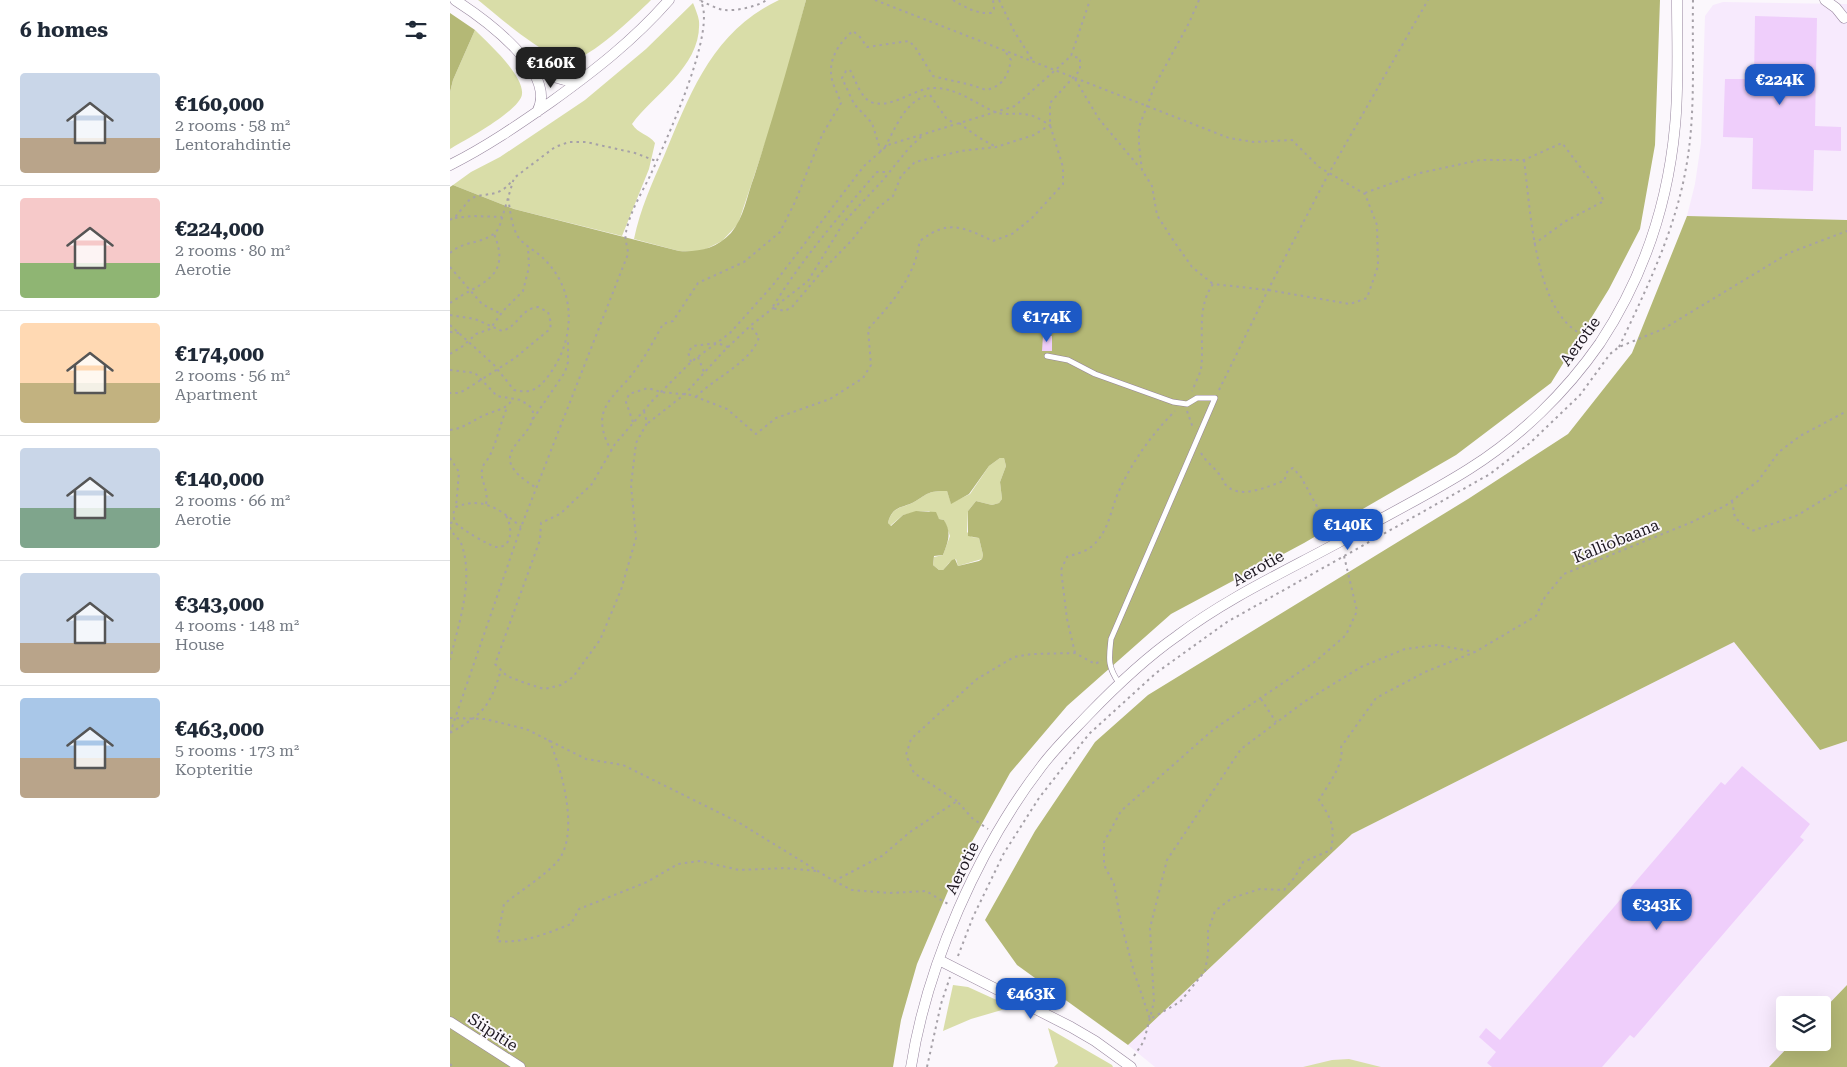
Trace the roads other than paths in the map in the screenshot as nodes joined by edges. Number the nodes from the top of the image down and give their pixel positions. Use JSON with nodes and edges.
{"nodes":[{"id":1,"x":455,"y":0,"type":"edge"},
{"id":2,"x":670,"y":0,"type":"edge"},
{"id":3,"x":1678,"y":0,"type":"edge"},
{"id":4,"x":1825,"y":0,"type":"edge"},
{"id":5,"x":1844,"y":18,"type":"dead end"},
{"id":6,"x":527,"y":61,"type":"junction"},
{"id":7,"x":582,"y":80,"type":"junction"},
{"id":8,"x":537,"y":112,"type":"junction"},
{"id":9,"x":450,"y":165,"type":"edge"},
{"id":10,"x":1048,"y":356,"type":"dead end"},
{"id":11,"x":1119,"y":683,"type":"junction"},
{"id":12,"x":939,"y":960,"type":"junction"},
{"id":13,"x":450,"y":1022,"type":"edge"},
{"id":14,"x":1130,"y":1066,"type":"edge"},
{"id":15,"x":520,"y":1067,"type":"edge"},
{"id":16,"x":911,"y":1067,"type":"edge"}],
"edges":[{"from":1,"to":6,"type":"street"},
{"from":2,"to":7,"type":"street"},
{"from":3,"to":11,"type":"street","name":"Aerotie"},
{"from":4,"to":5,"type":"street"},
{"from":6,"to":7,"type":"street"},
{"from":6,"to":8,"type":"street"},
{"from":7,"to":8,"type":"street"},
{"from":8,"to":9,"type":"street"},
{"from":10,"to":11,"type":"lane"},
{"from":11,"to":12,"type":"street","name":"Aerotie"},
{"from":12,"to":14,"type":"street"},
{"from":12,"to":16,"type":"street","name":"Aerotie"},
{"from":13,"to":15,"type":"street","name":"Siipitie"}]}
